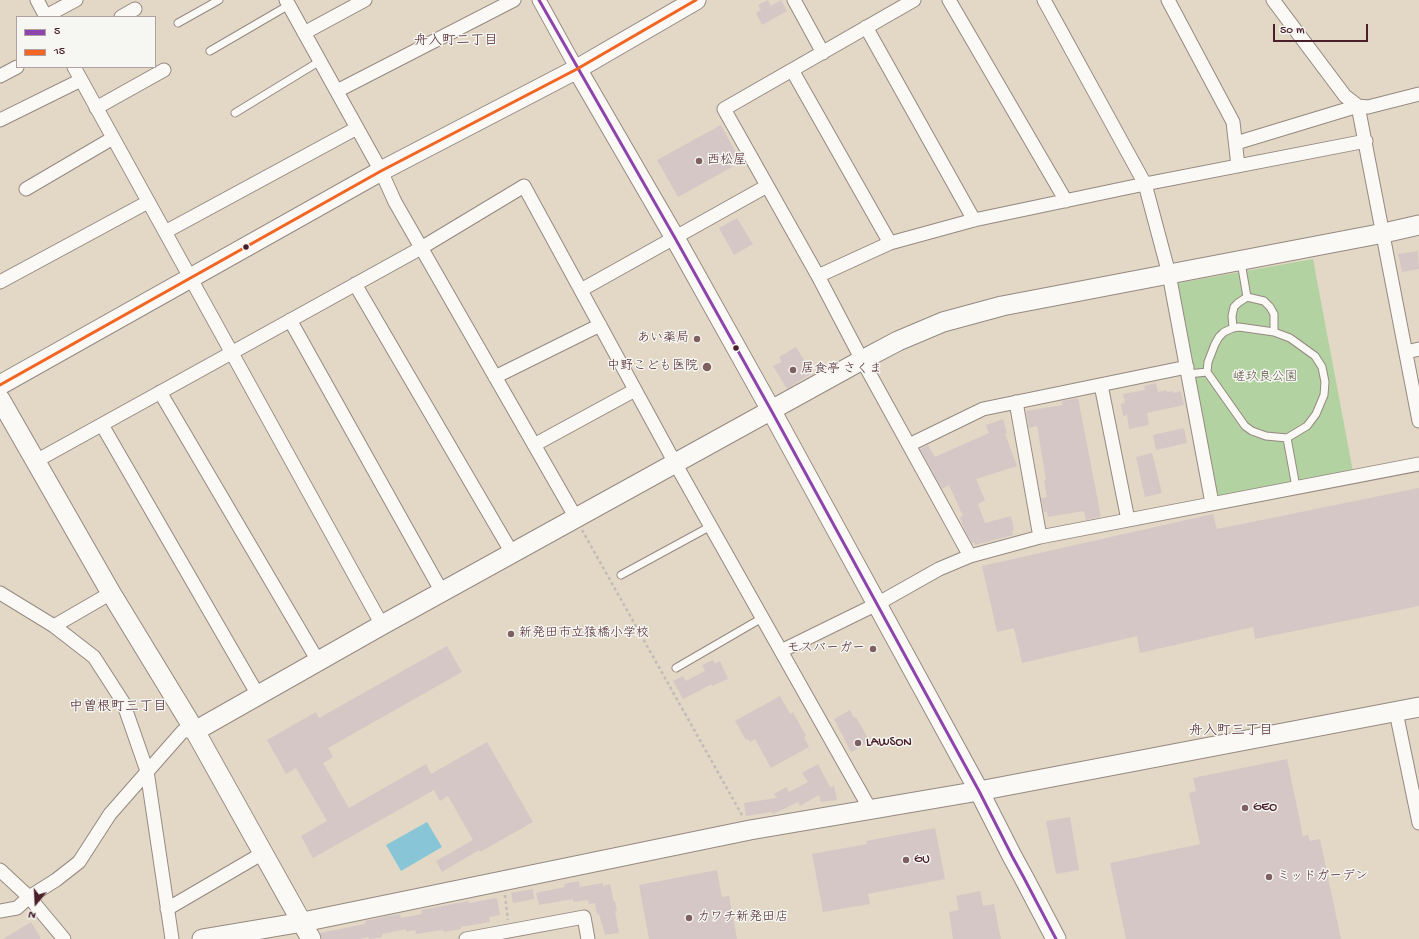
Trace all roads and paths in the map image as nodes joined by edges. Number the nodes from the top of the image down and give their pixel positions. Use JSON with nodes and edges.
{"nodes":[{"id":1,"x":37,"y":0,"type":"edge"},
{"id":2,"x":76,"y":0,"type":"edge"},
{"id":3,"x":219,"y":0,"type":"edge"},
{"id":4,"x":365,"y":0,"type":"edge"},
{"id":5,"x":514,"y":0,"type":"edge"},
{"id":6,"x":539,"y":0,"type":"edge"},
{"id":7,"x":696,"y":0,"type":"edge"},
{"id":8,"x":794,"y":0,"type":"edge"},
{"id":9,"x":914,"y":0,"type":"edge"},
{"id":10,"x":949,"y":0,"type":"edge"},
{"id":11,"x":1044,"y":0,"type":"edge"},
{"id":12,"x":1168,"y":0,"type":"edge"},
{"id":13,"x":1273,"y":0,"type":"edge"},
{"id":14,"x":287,"y":3,"type":"edge"},
{"id":15,"x":135,"y":9,"type":"dead end"},
{"id":16,"x":45,"y":16,"type":"edge"},
{"id":17,"x":48,"y":16,"type":"edge"},
{"id":18,"x":124,"y":16,"type":"edge"},
{"id":19,"x":178,"y":24,"type":"dead end"},
{"id":20,"x":866,"y":28,"type":"junction"},
{"id":21,"x":304,"y":33,"type":"junction"},
{"id":22,"x":210,"y":50,"type":"dead end"},
{"id":23,"x":822,"y":53,"type":"junction"},
{"id":24,"x":320,"y":61,"type":"junction"},
{"id":25,"x":16,"y":68,"type":"edge"},
{"id":26,"x":75,"y":68,"type":"edge"},
{"id":27,"x":577,"y":69,"type":"junction"},
{"id":28,"x":164,"y":70,"type":"dead end"},
{"id":29,"x":792,"y":70,"type":"junction"},
{"id":30,"x":0,"y":76,"type":"edge"},
{"id":31,"x":81,"y":80,"type":"junction"},
{"id":32,"x":337,"y":91,"type":"junction"},
{"id":33,"x":1419,"y":94,"type":"edge"},
{"id":34,"x":1358,"y":106,"type":"junction"},
{"id":35,"x":96,"y":108,"type":"junction"},
{"id":36,"x":235,"y":113,"type":"dead end"},
{"id":37,"x":0,"y":120,"type":"edge"},
{"id":38,"x":357,"y":128,"type":"junction"},
{"id":39,"x":113,"y":138,"type":"junction"},
{"id":40,"x":1366,"y":141,"type":"junction"},
{"id":41,"x":1236,"y":143,"type":"junction"},
{"id":42,"x":1238,"y":166,"type":"junction"},
{"id":43,"x":381,"y":171,"type":"junction"},
{"id":44,"x":1145,"y":184,"type":"junction"},
{"id":45,"x":767,"y":186,"type":"junction"},
{"id":46,"x":26,"y":189,"type":"dead end"},
{"id":47,"x":1066,"y":201,"type":"junction"},
{"id":48,"x":148,"y":202,"type":"junction"},
{"id":49,"x":974,"y":220,"type":"junction"},
{"id":50,"x":1419,"y":225,"type":"edge"},
{"id":51,"x":165,"y":232,"type":"junction"},
{"id":52,"x":1384,"y":233,"type":"junction"},
{"id":53,"x":675,"y":238,"type":"junction"},
{"id":54,"x":890,"y":242,"type":"junction"},
{"id":55,"x":421,"y":248,"type":"junction"},
{"id":56,"x":1240,"y":261,"type":"junction"},
{"id":57,"x":1169,"y":274,"type":"junction"},
{"id":58,"x":818,"y":276,"type":"junction"},
{"id":59,"x":191,"y":278,"type":"junction"},
{"id":60,"x":0,"y":282,"type":"edge"},
{"id":61,"x":355,"y":284,"type":"junction"},
{"id":62,"x":581,"y":290,"type":"junction"},
{"id":63,"x":1247,"y":297,"type":"junction"},
{"id":64,"x":290,"y":320,"type":"junction"},
{"id":65,"x":600,"y":325,"type":"junction"},
{"id":66,"x":1233,"y":328,"type":"junction"},
{"id":67,"x":1274,"y":332,"type":"junction"},
{"id":68,"x":1419,"y":349,"type":"edge"},
{"id":69,"x":231,"y":352,"type":"junction"},
{"id":70,"x":1406,"y":352,"type":"junction"},
{"id":71,"x":862,"y":360,"type":"junction"},
{"id":72,"x":1187,"y":371,"type":"junction"},
{"id":73,"x":1207,"y":372,"type":"junction"},
{"id":74,"x":495,"y":377,"type":"junction"},
{"id":75,"x":0,"y":385,"type":"edge"},
{"id":76,"x":1101,"y":385,"type":"junction"},
{"id":77,"x":635,"y":390,"type":"junction"},
{"id":78,"x":160,"y":392,"type":"junction"},
{"id":79,"x":0,"y":398,"type":"edge"},
{"id":80,"x":1016,"y":402,"type":"junction"},
{"id":81,"x":771,"y":410,"type":"junction"},
{"id":82,"x":1419,"y":420,"type":"edge"},
{"id":83,"x":102,"y":425,"type":"junction"},
{"id":84,"x":1287,"y":438,"type":"junction"},
{"id":85,"x":534,"y":444,"type":"junction"},
{"id":86,"x":908,"y":445,"type":"junction"},
{"id":87,"x":36,"y":461,"type":"junction"},
{"id":88,"x":675,"y":463,"type":"junction"},
{"id":89,"x":1419,"y":464,"type":"edge"},
{"id":90,"x":1296,"y":487,"type":"junction"},
{"id":91,"x":1212,"y":503,"type":"junction"},
{"id":92,"x":576,"y":518,"type":"junction"},
{"id":93,"x":1128,"y":520,"type":"junction"},
{"id":94,"x":711,"y":526,"type":"junction"},
{"id":95,"x":1040,"y":537,"type":"junction"},
{"id":96,"x":512,"y":553,"type":"junction"},
{"id":97,"x":970,"y":556,"type":"junction"},
{"id":98,"x":621,"y":575,"type":"dead end"},
{"id":99,"x":442,"y":592,"type":"junction"},
{"id":100,"x":0,"y":593,"type":"edge"},
{"id":101,"x":111,"y":593,"type":"junction"},
{"id":102,"x":877,"y":604,"type":"junction"},
{"id":103,"x":762,"y":618,"type":"junction"},
{"id":104,"x":382,"y":625,"type":"junction"},
{"id":105,"x":54,"y":626,"type":"junction"},
{"id":106,"x":781,"y":651,"type":"junction"},
{"id":107,"x":318,"y":661,"type":"junction"},
{"id":108,"x":676,"y":668,"type":"dead end"},
{"id":109,"x":258,"y":695,"type":"junction"},
{"id":110,"x":1419,"y":707,"type":"edge"},
{"id":111,"x":1396,"y":712,"type":"junction"},
{"id":112,"x":194,"y":731,"type":"junction"},
{"id":113,"x":147,"y":771,"type":"junction"},
{"id":114,"x":979,"y":790,"type":"junction"},
{"id":115,"x":870,"y":809,"type":"junction"},
{"id":116,"x":1419,"y":823,"type":"edge"},
{"id":117,"x":750,"y":830,"type":"junction"},
{"id":118,"x":263,"y":853,"type":"junction"},
{"id":119,"x":0,"y":870,"type":"edge"},
{"id":120,"x":503,"y":881,"type":"junction"},
{"id":121,"x":29,"y":897,"type":"junction"},
{"id":122,"x":167,"y":909,"type":"junction"},
{"id":123,"x":0,"y":911,"type":"edge"},
{"id":124,"x":303,"y":922,"type":"junction"},
{"id":125,"x":511,"y":935,"type":"edge"},
{"id":126,"x":64,"y":939,"type":"edge"},
{"id":127,"x":172,"y":939,"type":"edge"},
{"id":128,"x":202,"y":939,"type":"edge"},
{"id":129,"x":311,"y":939,"type":"edge"},
{"id":130,"x":466,"y":939,"type":"edge"},
{"id":131,"x":588,"y":939,"type":"edge"},
{"id":132,"x":1056,"y":939,"type":"edge"}],
"edges":[{"from":1,"to":16,"type":"street"},
{"from":2,"to":17,"type":"street"},
{"from":3,"to":19,"type":"lane"},
{"from":4,"to":21,"type":"street"},
{"from":5,"to":32,"type":"street"},
{"from":6,"to":27,"type":"street"},
{"from":7,"to":27,"type":"street"},
{"from":8,"to":23,"type":"street"},
{"from":9,"to":20,"type":"street"},
{"from":10,"to":47,"type":"street"},
{"from":11,"to":44,"type":"street"},
{"from":12,"to":41,"type":"street"},
{"from":13,"to":34,"type":"street"},
{"from":14,"to":21,"type":"street"},
{"from":14,"to":22,"type":"lane"},
{"from":15,"to":18,"type":"street"},
{"from":20,"to":23,"type":"street"},
{"from":20,"to":49,"type":"street"},
{"from":21,"to":24,"type":"street"},
{"from":23,"to":29,"type":"street"},
{"from":24,"to":32,"type":"street"},
{"from":24,"to":36,"type":"lane"},
{"from":25,"to":30,"type":"street"},
{"from":26,"to":31,"type":"street"},
{"from":27,"to":43,"type":"street"},
{"from":27,"to":53,"type":"street"},
{"from":28,"to":35,"type":"street"},
{"from":29,"to":45,"type":"street"},
{"from":29,"to":54,"type":"street"},
{"from":31,"to":35,"type":"street"},
{"from":31,"to":37,"type":"street"},
{"from":32,"to":38,"type":"street"},
{"from":33,"to":34,"type":"street"},
{"from":34,"to":40,"type":"street"},
{"from":34,"to":41,"type":"street"},
{"from":35,"to":39,"type":"street"},
{"from":38,"to":43,"type":"street"},
{"from":38,"to":51,"type":"street"},
{"from":39,"to":46,"type":"street"},
{"from":39,"to":48,"type":"street"},
{"from":40,"to":42,"type":"street"},
{"from":40,"to":52,"type":"street"},
{"from":41,"to":42,"type":"street"},
{"from":42,"to":44,"type":"street"},
{"from":43,"to":55,"type":"street"},
{"from":43,"to":59,"type":"street"},
{"from":44,"to":47,"type":"street"},
{"from":44,"to":57,"type":"street"},
{"from":45,"to":53,"type":"street"},
{"from":45,"to":58,"type":"street"},
{"from":47,"to":49,"type":"street"},
{"from":48,"to":51,"type":"street"},
{"from":48,"to":60,"type":"street"},
{"from":49,"to":54,"type":"street"},
{"from":50,"to":52,"type":"street"},
{"from":51,"to":59,"type":"street"},
{"from":52,"to":56,"type":"street"},
{"from":52,"to":70,"type":"street"},
{"from":53,"to":62,"type":"street"},
{"from":53,"to":81,"type":"street"},
{"from":54,"to":58,"type":"street"},
{"from":55,"to":61,"type":"street"},
{"from":55,"to":62,"type":"street"},
{"from":55,"to":74,"type":"street"},
{"from":56,"to":57,"type":"street"},
{"from":56,"to":63,"type":"lane"},
{"from":57,"to":71,"type":"street"},
{"from":57,"to":72,"type":"street"},
{"from":58,"to":71,"type":"street"},
{"from":59,"to":69,"type":"street"},
{"from":59,"to":75,"type":"street"},
{"from":61,"to":64,"type":"street"},
{"from":61,"to":96,"type":"street"},
{"from":62,"to":65,"type":"street"},
{"from":63,"to":66,"type":"lane"},
{"from":63,"to":67,"type":"lane"},
{"from":64,"to":69,"type":"street"},
{"from":64,"to":99,"type":"street"},
{"from":65,"to":74,"type":"street"},
{"from":65,"to":77,"type":"street"},
{"from":66,"to":67,"type":"lane"},
{"from":66,"to":73,"type":"lane"},
{"from":67,"to":84,"type":"lane"},
{"from":68,"to":70,"type":"street"},
{"from":69,"to":78,"type":"street"},
{"from":69,"to":104,"type":"street"},
{"from":70,"to":82,"type":"street"},
{"from":71,"to":81,"type":"street"},
{"from":71,"to":86,"type":"street"},
{"from":72,"to":73,"type":"lane"},
{"from":72,"to":76,"type":"street"},
{"from":72,"to":91,"type":"street"},
{"from":73,"to":84,"type":"lane"},
{"from":74,"to":85,"type":"street"},
{"from":76,"to":80,"type":"street"},
{"from":76,"to":93,"type":"street"},
{"from":77,"to":85,"type":"street"},
{"from":77,"to":88,"type":"street"},
{"from":78,"to":83,"type":"street"},
{"from":78,"to":107,"type":"street"},
{"from":79,"to":87,"type":"street"},
{"from":80,"to":86,"type":"street"},
{"from":80,"to":95,"type":"street"},
{"from":81,"to":88,"type":"street"},
{"from":81,"to":102,"type":"street"},
{"from":83,"to":87,"type":"street"},
{"from":83,"to":109,"type":"street"},
{"from":84,"to":90,"type":"lane"},
{"from":85,"to":92,"type":"street"},
{"from":86,"to":97,"type":"street"},
{"from":87,"to":101,"type":"street"},
{"from":88,"to":92,"type":"street"},
{"from":88,"to":94,"type":"street"},
{"from":89,"to":90,"type":"street"},
{"from":90,"to":91,"type":"street"},
{"from":91,"to":93,"type":"street"},
{"from":92,"to":96,"type":"street"},
{"from":92,"to":117,"type":"path"},
{"from":93,"to":95,"type":"street"},
{"from":94,"to":98,"type":"lane"},
{"from":94,"to":103,"type":"street"},
{"from":95,"to":97,"type":"street"},
{"from":96,"to":99,"type":"street"},
{"from":97,"to":102,"type":"street"},
{"from":99,"to":104,"type":"street"},
{"from":100,"to":105,"type":"street"},
{"from":101,"to":105,"type":"street"},
{"from":101,"to":112,"type":"street"},
{"from":102,"to":106,"type":"street"},
{"from":102,"to":114,"type":"street"},
{"from":103,"to":106,"type":"street"},
{"from":103,"to":108,"type":"lane"},
{"from":104,"to":107,"type":"street"},
{"from":105,"to":113,"type":"street"},
{"from":106,"to":115,"type":"street"},
{"from":107,"to":109,"type":"street"},
{"from":109,"to":112,"type":"street"},
{"from":110,"to":111,"type":"street"},
{"from":111,"to":114,"type":"street"},
{"from":111,"to":116,"type":"street"},
{"from":112,"to":113,"type":"street"},
{"from":112,"to":118,"type":"street"},
{"from":113,"to":121,"type":"street"},
{"from":113,"to":122,"type":"street"},
{"from":114,"to":115,"type":"street"},
{"from":114,"to":132,"type":"street"},
{"from":115,"to":117,"type":"street"},
{"from":117,"to":120,"type":"street"},
{"from":118,"to":122,"type":"street"},
{"from":118,"to":124,"type":"street"},
{"from":119,"to":121,"type":"street"},
{"from":120,"to":124,"type":"street"},
{"from":120,"to":125,"type":"path"},
{"from":121,"to":123,"type":"street"},
{"from":121,"to":126,"type":"street"},
{"from":122,"to":127,"type":"street"},
{"from":124,"to":128,"type":"street"},
{"from":124,"to":129,"type":"street"},
{"from":125,"to":130,"type":"street"},
{"from":125,"to":131,"type":"street"}]}
